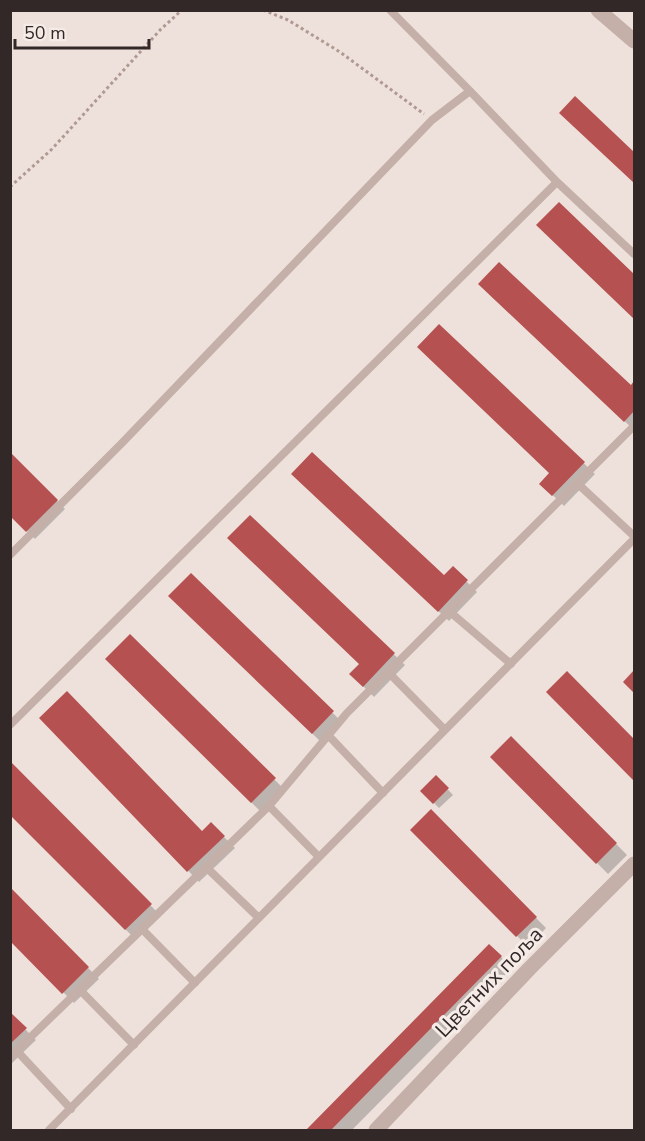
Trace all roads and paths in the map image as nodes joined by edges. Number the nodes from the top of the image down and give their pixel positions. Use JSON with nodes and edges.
{"nodes":[{"id":1,"x":182,"y":10,"type":"edge"},
{"id":2,"x":263,"y":10,"type":"edge"},
{"id":3,"x":390,"y":10,"type":"edge"},
{"id":4,"x":603,"y":12,"type":"edge"},
{"id":5,"x":634,"y":41,"type":"edge"},
{"id":6,"x":470,"y":91,"type":"junction"},
{"id":7,"x":432,"y":120,"type":"junction"},
{"id":8,"x":558,"y":182,"type":"junction"},
{"id":9,"x":10,"y":187,"type":"edge"},
{"id":10,"x":634,"y":254,"type":"edge"},
{"id":11,"x":634,"y":426,"type":"edge"},
{"id":12,"x":577,"y":483,"type":"junction"},
{"id":13,"x":634,"y":537,"type":"edge"},
{"id":14,"x":10,"y":555,"type":"edge"},
{"id":15,"x":448,"y":611,"type":"junction"},
{"id":16,"x":511,"y":664,"type":"junction"},
{"id":17,"x":388,"y":672,"type":"junction"},
{"id":18,"x":10,"y":725,"type":"edge"},
{"id":19,"x":445,"y":730,"type":"junction"},
{"id":20,"x":328,"y":735,"type":"junction"},
{"id":21,"x":383,"y":793,"type":"junction"},
{"id":22,"x":269,"y":806,"type":"junction"},
{"id":23,"x":319,"y":857,"type":"junction"},
{"id":24,"x":634,"y":864,"type":"edge"},
{"id":25,"x":206,"y":867,"type":"junction"},
{"id":26,"x":259,"y":918,"type":"junction"},
{"id":27,"x":142,"y":929,"type":"junction"},
{"id":28,"x":195,"y":983,"type":"junction"},
{"id":29,"x":80,"y":990,"type":"junction"},
{"id":30,"x":134,"y":1045,"type":"junction"},
{"id":31,"x":14,"y":1054,"type":"edge"},
{"id":32,"x":71,"y":1109,"type":"junction"},
{"id":33,"x":49,"y":1131,"type":"edge"},
{"id":34,"x":376,"y":1131,"type":"edge"}],
"edges":[{"from":1,"to":9,"type":"path"},
{"from":2,"to":7,"type":"path"},
{"from":3,"to":6,"type":"lane"},
{"from":4,"to":5,"type":"street"},
{"from":6,"to":7,"type":"lane"},
{"from":6,"to":8,"type":"lane"},
{"from":7,"to":14,"type":"lane"},
{"from":8,"to":10,"type":"lane"},
{"from":8,"to":18,"type":"lane"},
{"from":11,"to":12,"type":"lane"},
{"from":12,"to":13,"type":"lane"},
{"from":12,"to":15,"type":"lane"},
{"from":13,"to":16,"type":"lane"},
{"from":15,"to":16,"type":"lane"},
{"from":15,"to":17,"type":"lane"},
{"from":16,"to":19,"type":"lane"},
{"from":17,"to":19,"type":"lane"},
{"from":17,"to":20,"type":"lane"},
{"from":19,"to":21,"type":"lane"},
{"from":20,"to":21,"type":"lane"},
{"from":20,"to":22,"type":"lane"},
{"from":21,"to":23,"type":"lane"},
{"from":22,"to":23,"type":"lane"},
{"from":22,"to":25,"type":"lane"},
{"from":23,"to":26,"type":"lane"},
{"from":24,"to":34,"type":"street","name":"Цветних поља"},
{"from":25,"to":26,"type":"lane"},
{"from":25,"to":27,"type":"lane"},
{"from":26,"to":28,"type":"lane"},
{"from":27,"to":28,"type":"lane"},
{"from":27,"to":29,"type":"lane"},
{"from":28,"to":30,"type":"lane"},
{"from":29,"to":30,"type":"lane"},
{"from":29,"to":31,"type":"lane"},
{"from":30,"to":32,"type":"lane"},
{"from":31,"to":32,"type":"lane"},
{"from":32,"to":33,"type":"lane"}]}
